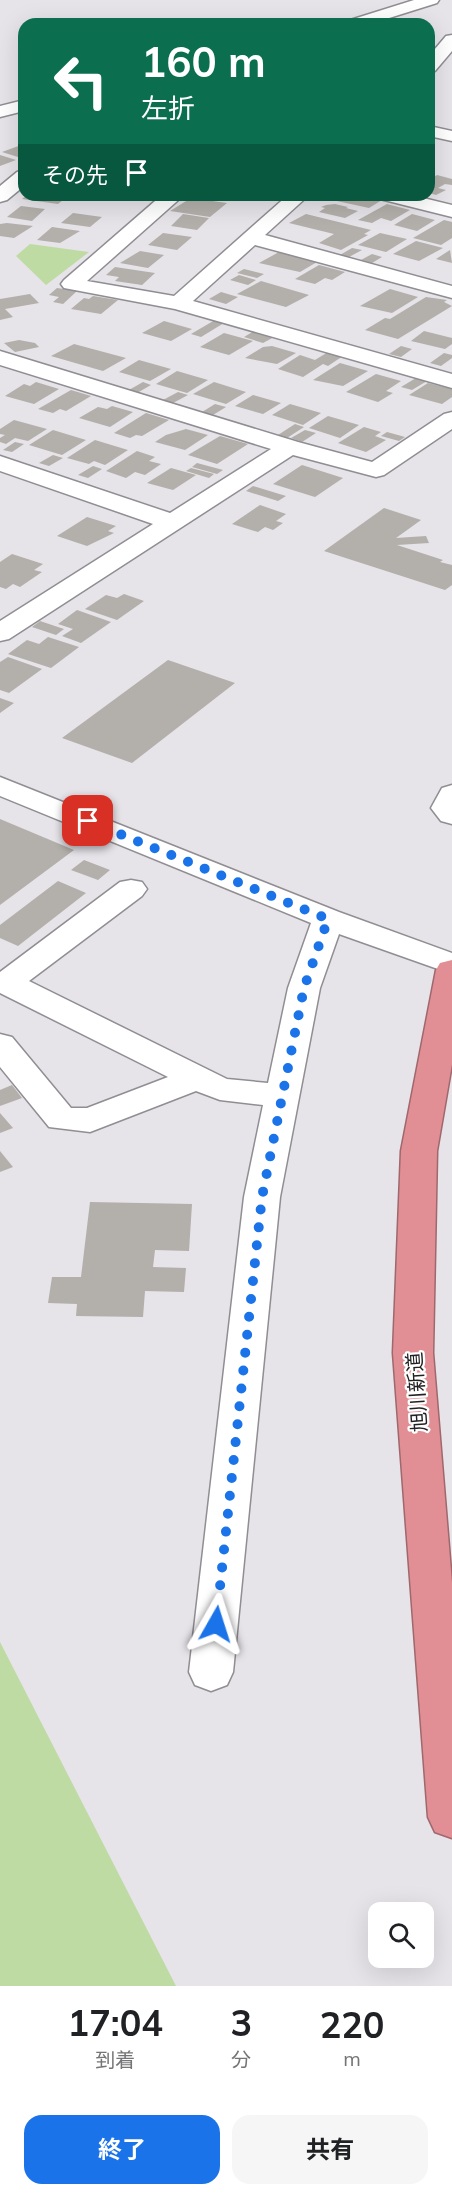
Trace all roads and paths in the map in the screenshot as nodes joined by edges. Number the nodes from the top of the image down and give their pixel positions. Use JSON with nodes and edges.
{"nodes":[{"id":1,"x":431,"y":0,"type":"edge"},
{"id":2,"x":372,"y":18,"type":"edge"},
{"id":3,"x":452,"y":39,"type":"edge"},
{"id":4,"x":439,"y":63,"type":"edge"},
{"id":5,"x":18,"y":107,"type":"edge"},
{"id":6,"x":0,"y":112,"type":"edge"},
{"id":7,"x":435,"y":132,"type":"edge"},
{"id":8,"x":452,"y":136,"type":"edge"},
{"id":9,"x":18,"y":181,"type":"edge"},
{"id":10,"x":0,"y":196,"type":"edge"},
{"id":11,"x":167,"y":201,"type":"edge"},
{"id":12,"x":292,"y":201,"type":"edge"},
{"id":13,"x":411,"y":201,"type":"edge"},
{"id":14,"x":452,"y":211,"type":"edge"},
{"id":15,"x":252,"y":238,"type":"junction"},
{"id":16,"x":452,"y":292,"type":"edge"},
{"id":17,"x":178,"y":303,"type":"junction"},
{"id":18,"x":0,"y":358,"type":"edge"},
{"id":19,"x":452,"y":381,"type":"edge"},
{"id":20,"x":452,"y":419,"type":"edge"},
{"id":21,"x":290,"y":447,"type":"junction"},
{"id":22,"x":0,"y":463,"type":"edge"},
{"id":23,"x":172,"y":522,"type":"junction"},
{"id":24,"x":0,"y":633,"type":"edge"},
{"id":25,"x":0,"y":786,"type":"edge"},
{"id":26,"x":452,"y":794,"type":"edge"},
{"id":27,"x":452,"y":815,"type":"edge"},
{"id":28,"x":131,"y":889,"type":"dead end"},
{"id":29,"x":328,"y":919,"type":"junction"},
{"id":30,"x":452,"y":964,"type":"edge"},
{"id":31,"x":452,"y":970,"type":"edge"},
{"id":32,"x":3,"y":986,"type":"edge"},
{"id":33,"x":0,"y":1045,"type":"edge"},
{"id":34,"x":198,"y":1078,"type":"junction"},
{"id":35,"x":283,"y":1096,"type":"junction"},
{"id":36,"x":211,"y":1672,"type":"dead end"},
{"id":37,"x":452,"y":1817,"type":"edge"}],
"edges":[{"from":1,"to":2,"type":"street"},
{"from":3,"to":4,"type":"street"},
{"from":5,"to":6,"type":"street"},
{"from":7,"to":8,"type":"street"},
{"from":9,"to":10,"type":"street"},
{"from":11,"to":17,"type":"street"},
{"from":12,"to":15,"type":"street"},
{"from":13,"to":14,"type":"street"},
{"from":15,"to":16,"type":"street"},
{"from":15,"to":17,"type":"street"},
{"from":17,"to":19,"type":"street"},
{"from":18,"to":21,"type":"street"},
{"from":20,"to":21,"type":"street"},
{"from":21,"to":23,"type":"street"},
{"from":22,"to":23,"type":"street"},
{"from":23,"to":24,"type":"street"},
{"from":25,"to":29,"type":"street"},
{"from":26,"to":27,"type":"street"},
{"from":28,"to":32,"type":"street"},
{"from":29,"to":30,"type":"street"},
{"from":29,"to":35,"type":"street"},
{"from":31,"to":37,"type":"highway","name":"旭川新道"},
{"from":32,"to":34,"type":"street"},
{"from":33,"to":34,"type":"street"},
{"from":34,"to":35,"type":"street"},
{"from":35,"to":36,"type":"street"}]}
